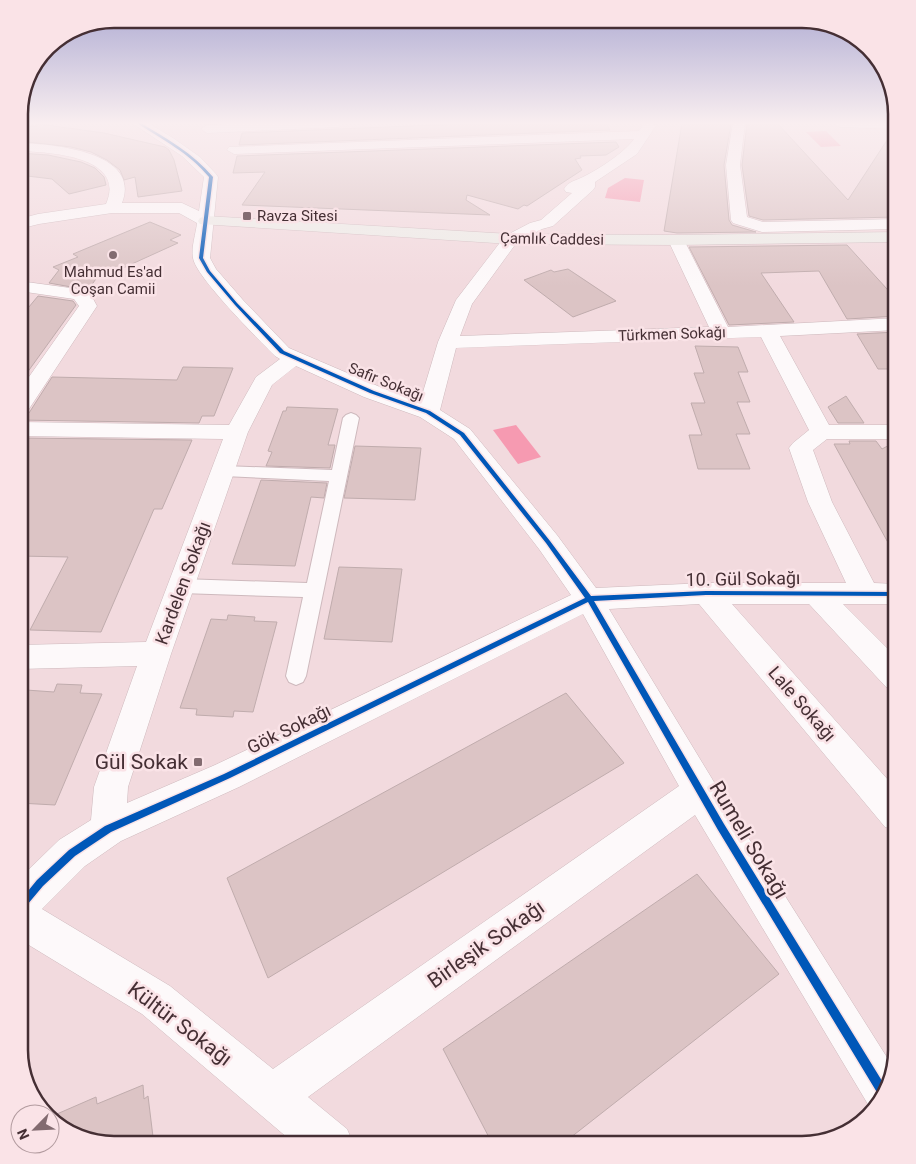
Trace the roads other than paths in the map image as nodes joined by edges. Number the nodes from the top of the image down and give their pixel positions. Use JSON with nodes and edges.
{"nodes":[{"id":1,"x":115,"y":177,"type":"edge"},
{"id":2,"x":211,"y":177,"type":"edge"},
{"id":3,"x":593,"y":177,"type":"edge"},
{"id":4,"x":734,"y":177,"type":"edge"},
{"id":5,"x":112,"y":208,"type":"junction"},
{"id":6,"x":206,"y":221,"type":"junction"},
{"id":7,"x":28,"y":222,"type":"edge"},
{"id":8,"x":888,"y":224,"type":"edge"},
{"id":9,"x":888,"y":237,"type":"edge"},
{"id":10,"x":511,"y":239,"type":"junction"},
{"id":11,"x":676,"y":240,"type":"junction"},
{"id":12,"x":28,"y":287,"type":"edge"},
{"id":13,"x":888,"y":324,"type":"edge"},
{"id":14,"x":768,"y":331,"type":"junction"},
{"id":15,"x":721,"y":332,"type":"junction"},
{"id":16,"x":448,"y":342,"type":"junction"},
{"id":17,"x":295,"y":358,"type":"junction"},
{"id":18,"x":28,"y":394,"type":"edge"},
{"id":19,"x":428,"y":412,"type":"junction"},
{"id":20,"x":351,"y":418,"type":"dead end"},
{"id":21,"x":28,"y":429,"type":"edge"},
{"id":22,"x":237,"y":432,"type":"junction"},
{"id":23,"x":821,"y":432,"type":"junction"},
{"id":24,"x":888,"y":432,"type":"edge"},
{"id":25,"x":224,"y":471,"type":"junction"},
{"id":26,"x":338,"y":476,"type":"junction"},
{"id":27,"x":181,"y":586,"type":"junction"},
{"id":28,"x":315,"y":590,"type":"junction"},
{"id":29,"x":706,"y":593,"type":"junction"},
{"id":30,"x":815,"y":594,"type":"junction"},
{"id":31,"x":865,"y":594,"type":"junction"},
{"id":32,"x":888,"y":594,"type":"edge"},
{"id":33,"x":589,"y":599,"type":"junction"},
{"id":34,"x":156,"y":654,"type":"junction"},
{"id":35,"x":28,"y":657,"type":"edge"},
{"id":36,"x":888,"y":669,"type":"edge"},
{"id":37,"x":296,"y":676,"type":"dead end"},
{"id":38,"x":701,"y":791,"type":"junction"},
{"id":39,"x":888,"y":805,"type":"edge"},
{"id":40,"x":108,"y":829,"type":"junction"},
{"id":41,"x":28,"y":897,"type":"edge"},
{"id":42,"x":28,"y":922,"type":"edge"},
{"id":43,"x":881,"y":1086,"type":"edge"},
{"id":44,"x":272,"y":1096,"type":"junction"},
{"id":45,"x":320,"y":1136,"type":"edge"}],
"edges":[{"from":1,"to":5,"type":"street"},
{"from":2,"to":6,"type":"street","name":"Safir Sokağı"},
{"from":3,"to":10,"type":"street"},
{"from":4,"to":8,"type":"street"},
{"from":5,"to":6,"type":"street"},
{"from":5,"to":7,"type":"street"},
{"from":6,"to":10,"type":"main road","name":"Çamlık Caddesi"},
{"from":6,"to":17,"type":"street","name":"Safir Sokağı"},
{"from":9,"to":11,"type":"main road","name":"Çamlık Caddesi"},
{"from":10,"to":11,"type":"main road","name":"Çamlık Caddesi"},
{"from":10,"to":16,"type":"street"},
{"from":11,"to":15,"type":"street"},
{"from":12,"to":18,"type":"street"},
{"from":13,"to":14,"type":"street","name":"Türkmen Sokağı"},
{"from":14,"to":15,"type":"street","name":"Türkmen Sokağı"},
{"from":14,"to":23,"type":"street"},
{"from":15,"to":16,"type":"street","name":"Türkmen Sokağı"},
{"from":16,"to":19,"type":"street"},
{"from":17,"to":19,"type":"street","name":"Safir Sokağı"},
{"from":17,"to":22,"type":"street","name":"Kardelen Sokağı"},
{"from":19,"to":33,"type":"street","name":"Safir Sokağı"},
{"from":20,"to":26,"type":"lane"},
{"from":21,"to":22,"type":"street"},
{"from":22,"to":25,"type":"street","name":"Kardelen Sokağı"},
{"from":23,"to":24,"type":"street"},
{"from":23,"to":31,"type":"street"},
{"from":25,"to":26,"type":"lane"},
{"from":25,"to":27,"type":"street","name":"Kardelen Sokağı"},
{"from":26,"to":28,"type":"lane"},
{"from":27,"to":28,"type":"lane"},
{"from":27,"to":34,"type":"street","name":"Kardelen Sokağı"},
{"from":28,"to":37,"type":"lane"},
{"from":29,"to":30,"type":"street","name":"10. Gül Sokağı"},
{"from":29,"to":33,"type":"street","name":"10. Gül Sokağı"},
{"from":29,"to":39,"type":"street","name":"Lale Sokağı"},
{"from":30,"to":31,"type":"street","name":"10. Gül Sokağı"},
{"from":30,"to":36,"type":"street"},
{"from":31,"to":32,"type":"street","name":"10. Gül Sokağı"},
{"from":33,"to":38,"type":"street","name":"Rumeli Sokağı"},
{"from":33,"to":40,"type":"street","name":"Gök Sokağı"},
{"from":34,"to":35,"type":"street"},
{"from":34,"to":40,"type":"street","name":"Kardelen Sokağı"},
{"from":38,"to":43,"type":"street","name":"Rumeli Sokağı"},
{"from":38,"to":44,"type":"street","name":"Birleşik Sokağı"},
{"from":40,"to":41,"type":"street","name":"Gök Sokağı"},
{"from":42,"to":44,"type":"street","name":"Kültür Sokağı"},
{"from":44,"to":45,"type":"street","name":"Kültür Sokağı"}]}
